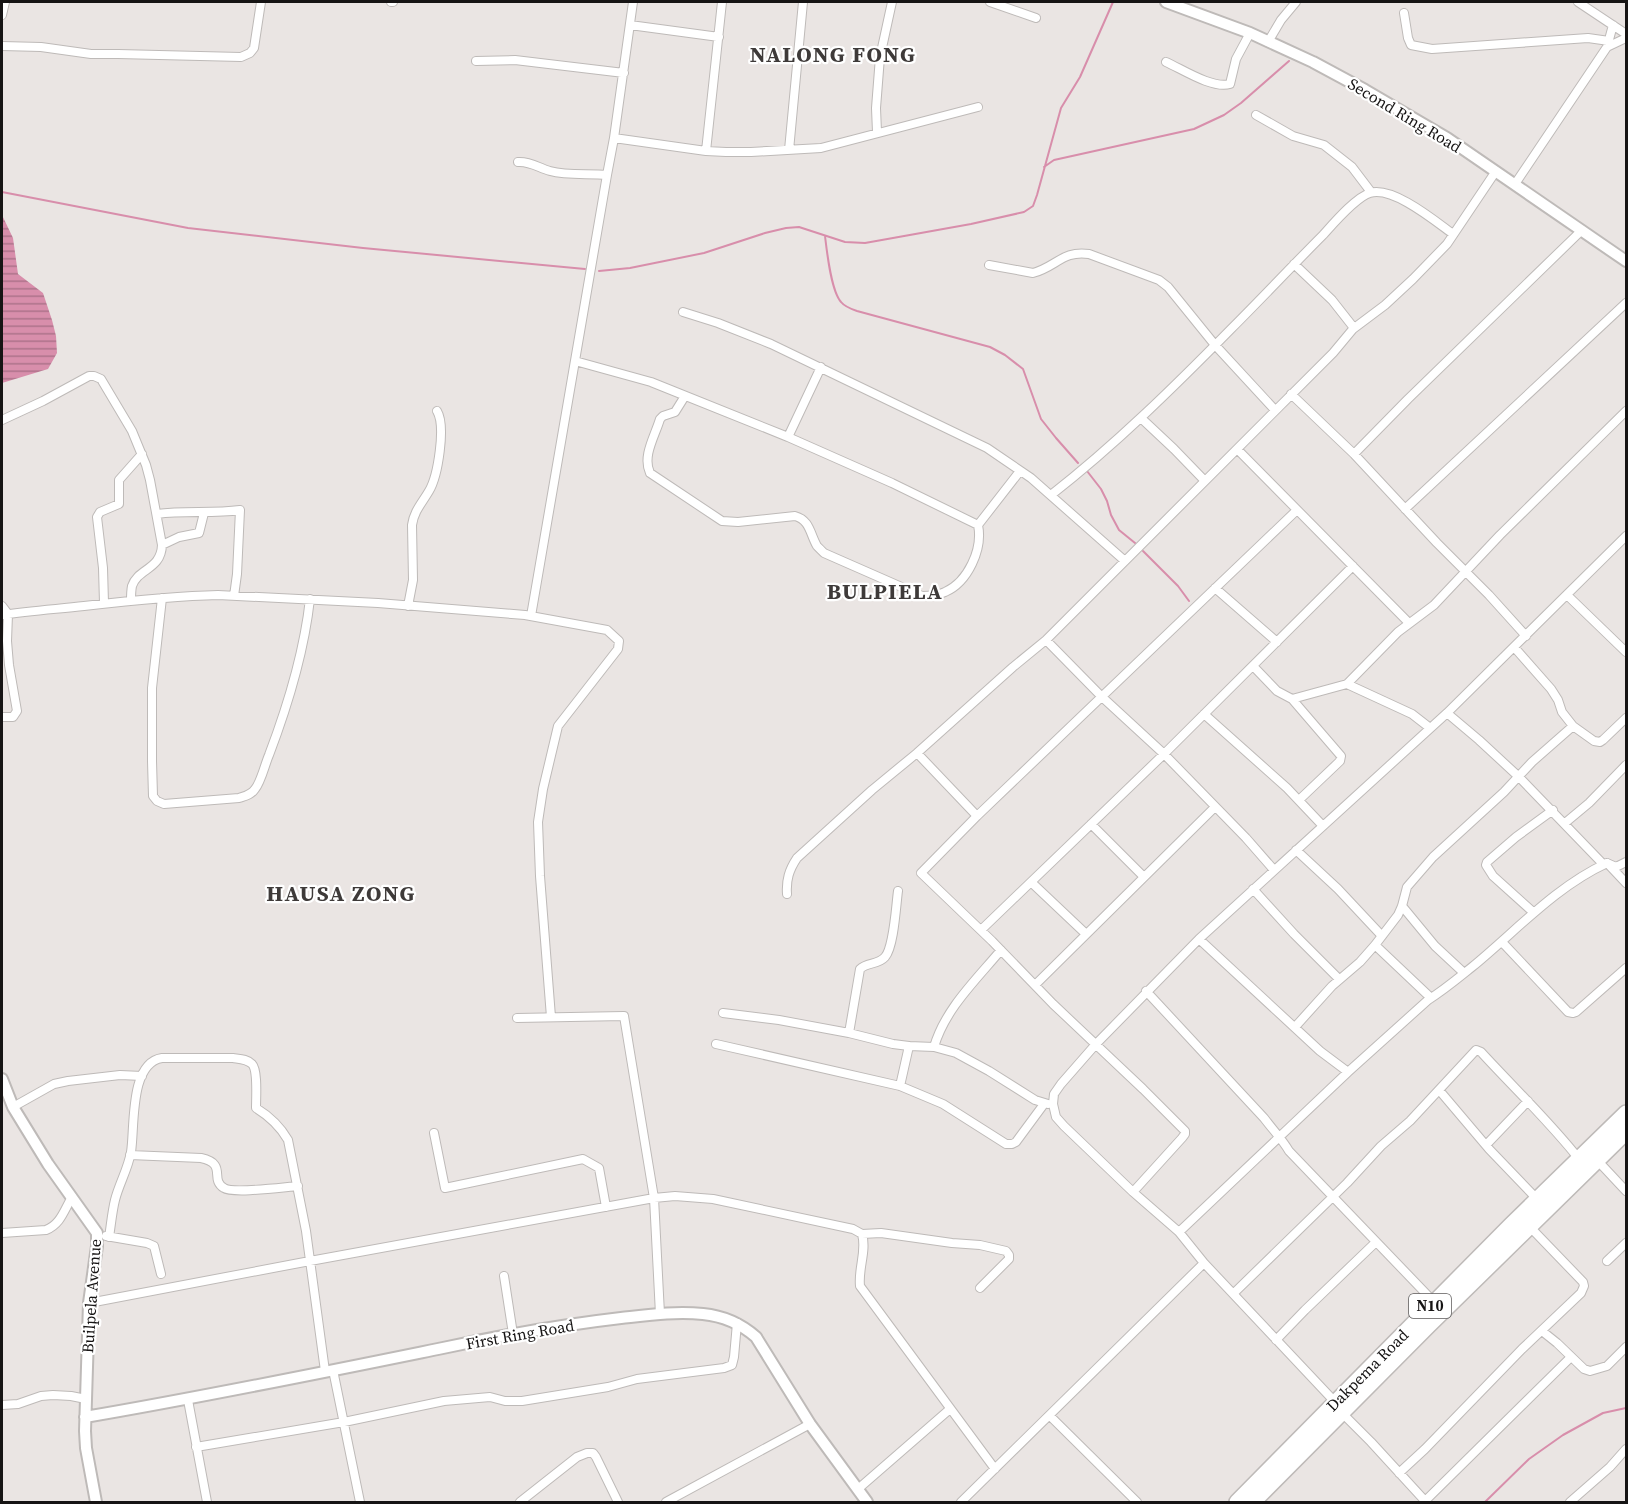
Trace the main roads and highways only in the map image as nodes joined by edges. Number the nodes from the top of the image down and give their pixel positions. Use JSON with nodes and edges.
{"nodes":[{"id":1,"x":1626,"y":1113,"type":"edge"},
{"id":2,"x":1626,"y":1132,"type":"edge"},
{"id":3,"x":1338,"y":1408,"type":"junction"},
{"id":4,"x":1257,"y":1501,"type":"edge"},
{"id":5,"x":1237,"y":1503,"type":"edge"}],
"edges":[{"from":1,"to":3,"type":"highway","name":"Dakpema Road","number":"N10"},
{"from":2,"to":3,"type":"highway","name":"Dakpema Road","number":"N10"},
{"from":3,"to":4,"type":"highway","name":"Dakpema Road","number":"N10"},
{"from":3,"to":5,"type":"highway","name":"Dakpema Road","number":"N10"}]}
